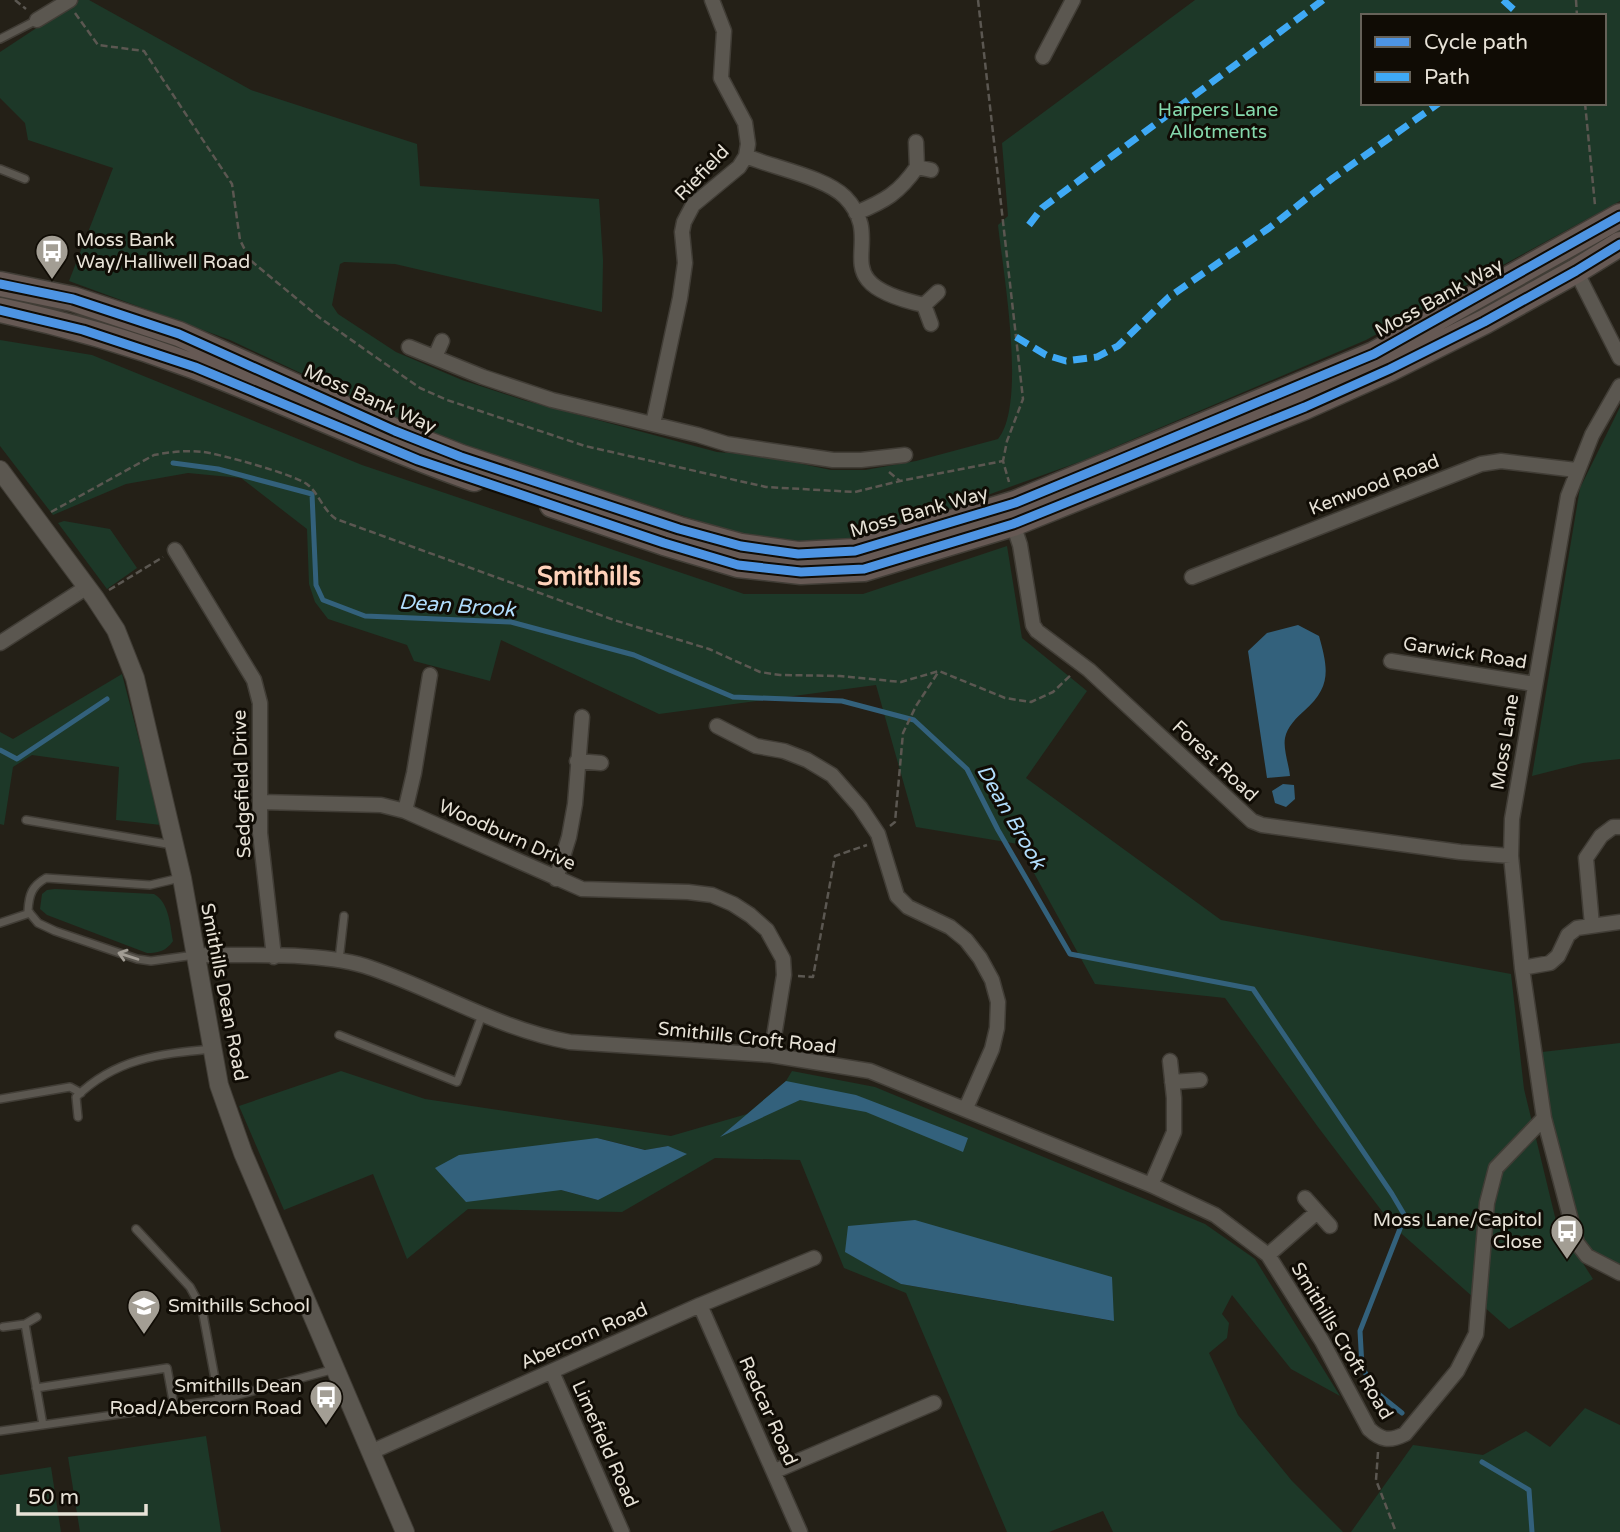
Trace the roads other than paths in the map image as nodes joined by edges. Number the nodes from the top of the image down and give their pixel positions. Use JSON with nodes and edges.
{"nodes":[{"id":1,"x":712,"y":0,"type":"edge"},
{"id":2,"x":1073,"y":0,"type":"edge"},
{"id":3,"x":68,"y":1,"type":"edge"},
{"id":4,"x":37,"y":20,"type":"joint"},
{"id":5,"x":0,"y":39,"type":"edge"},
{"id":6,"x":1044,"y":57,"type":"dead end"},
{"id":7,"x":916,"y":142,"type":"dead end"},
{"id":8,"x":746,"y":156,"type":"junction"},
{"id":9,"x":0,"y":169,"type":"edge"},
{"id":10,"x":24,"y":179,"type":"dead end"},
{"id":11,"x":856,"y":213,"type":"junction"},
{"id":12,"x":1620,"y":216,"type":"edge"},
{"id":13,"x":1620,"y":244,"type":"edge"},
{"id":14,"x":1576,"y":271,"type":"junction"},
{"id":15,"x":0,"y":284,"type":"edge"},
{"id":16,"x":938,"y":292,"type":"dead end"},
{"id":17,"x":680,"y":298,"type":"junction"},
{"id":18,"x":695,"y":301,"type":"dead end"},
{"id":19,"x":924,"y":305,"type":"junction"},
{"id":20,"x":0,"y":310,"type":"edge"},
{"id":21,"x":931,"y":324,"type":"dead end"},
{"id":22,"x":442,"y":341,"type":"dead end"},
{"id":23,"x":409,"y":347,"type":"dead end"},
{"id":24,"x":435,"y":357,"type":"junction"},
{"id":25,"x":1620,"y":358,"type":"edge"},
{"id":26,"x":1620,"y":386,"type":"edge"},
{"id":27,"x":653,"y":424,"type":"junction"},
{"id":28,"x":873,"y":443,"type":"dead end"},
{"id":29,"x":905,"y":454,"type":"dead end"},
{"id":30,"x":876,"y":459,"type":"junction"},
{"id":31,"x":1576,"y":470,"type":"junction"},
{"id":32,"x":2,"y":477,"type":"edge"},
{"id":33,"x":1014,"y":513,"type":"junction"},
{"id":34,"x":175,"y":550,"type":"road end"},
{"id":35,"x":209,"y":576,"type":"dead end"},
{"id":36,"x":1192,"y":577,"type":"dead end"},
{"id":37,"x":196,"y":586,"type":"junction"},
{"id":38,"x":91,"y":593,"type":"junction"},
{"id":39,"x":0,"y":643,"type":"edge"},
{"id":40,"x":1391,"y":661,"type":"dead end"},
{"id":41,"x":430,"y":675,"type":"dead end"},
{"id":42,"x":1534,"y":684,"type":"junction"},
{"id":43,"x":582,"y":717,"type":"dead end"},
{"id":44,"x":725,"y":726,"type":"dead end"},
{"id":45,"x":578,"y":761,"type":"junction"},
{"id":46,"x":601,"y":763,"type":"dead end"},
{"id":47,"x":261,"y":802,"type":"junction"},
{"id":48,"x":405,"y":811,"type":"junction"},
{"id":49,"x":26,"y":820,"type":"dead end"},
{"id":50,"x":1620,"y":827,"type":"edge"},
{"id":51,"x":173,"y":845,"type":"junction"},
{"id":52,"x":1511,"y":856,"type":"junction"},
{"id":53,"x":182,"y":878,"type":"junction"},
{"id":54,"x":556,"y":879,"type":"junction"},
{"id":55,"x":30,"y":913,"type":"junction"},
{"id":56,"x":344,"y":916,"type":"dead end"},
{"id":57,"x":1620,"y":922,"type":"edge"},
{"id":58,"x":0,"y":923,"type":"edge"},
{"id":59,"x":1592,"y":925,"type":"junction"},
{"id":60,"x":195,"y":955,"type":"junction"},
{"id":61,"x":274,"y":957,"type":"junction"},
{"id":62,"x":339,"y":961,"type":"junction"},
{"id":63,"x":1522,"y":968,"type":"junction"},
{"id":64,"x":482,"y":1015,"type":"junction"},
{"id":65,"x":339,"y":1035,"type":"dead end"},
{"id":66,"x":213,"y":1049,"type":"junction"},
{"id":67,"x":771,"y":1055,"type":"junction"},
{"id":68,"x":1170,"y":1061,"type":"dead end"},
{"id":69,"x":1200,"y":1080,"type":"dead end"},
{"id":70,"x":1172,"y":1082,"type":"junction"},
{"id":71,"x":81,"y":1093,"type":"junction"},
{"id":72,"x":0,"y":1100,"type":"edge"},
{"id":73,"x":966,"y":1108,"type":"junction"},
{"id":74,"x":78,"y":1117,"type":"dead end"},
{"id":75,"x":1544,"y":1118,"type":"junction"},
{"id":76,"x":1151,"y":1185,"type":"junction"},
{"id":77,"x":1305,"y":1198,"type":"dead end"},
{"id":78,"x":1317,"y":1212,"type":"junction"},
{"id":79,"x":1330,"y":1226,"type":"dead end"},
{"id":80,"x":136,"y":1229,"type":"dead end"},
{"id":81,"x":1268,"y":1255,"type":"junction"},
{"id":82,"x":814,"y":1258,"type":"dead end"},
{"id":83,"x":1620,"y":1273,"type":"edge"},
{"id":84,"x":700,"y":1305,"type":"junction"},
{"id":85,"x":37,"y":1317,"type":"dead end"},
{"id":86,"x":25,"y":1324,"type":"junction"},
{"id":87,"x":3,"y":1327,"type":"dead end"},
{"id":88,"x":335,"y":1369,"type":"junction"},
{"id":89,"x":552,"y":1372,"type":"junction"},
{"id":90,"x":36,"y":1388,"type":"junction"},
{"id":91,"x":219,"y":1400,"type":"junction"},
{"id":92,"x":934,"y":1403,"type":"dead end"},
{"id":93,"x":174,"y":1406,"type":"junction"},
{"id":94,"x":43,"y":1425,"type":"junction"},
{"id":95,"x":0,"y":1431,"type":"edge"},
{"id":96,"x":371,"y":1452,"type":"junction"},
{"id":97,"x":775,"y":1471,"type":"junction"},
{"id":98,"x":405,"y":1532,"type":"edge"},
{"id":99,"x":622,"y":1532,"type":"edge"},
{"id":100,"x":800,"y":1532,"type":"edge"}],
"edges":[{"from":1,"to":8,"type":"street","name":"Riefield"},
{"from":2,"to":6,"type":"street"},
{"from":3,"to":4,"type":"street"},
{"from":4,"to":5,"type":"lane"},
{"from":7,"to":11,"type":"street"},
{"from":8,"to":11,"type":"street"},
{"from":8,"to":17,"type":"street","name":"Riefield"},
{"from":9,"to":10,"type":"lane"},
{"from":11,"to":19,"type":"street"},
{"from":12,"to":33,"type":"highway","name":"Moss Bank Way"},
{"from":13,"to":14,"type":"highway","name":"Moss Bank Way"},
{"from":14,"to":25,"type":"street"},
{"from":14,"to":33,"type":"highway","name":"Moss Bank Way"},
{"from":15,"to":33,"type":"highway","name":"Moss Bank Way"},
{"from":16,"to":19,"type":"street"},
{"from":17,"to":18,"type":"street"},
{"from":17,"to":27,"type":"street","name":"Riefield"},
{"from":19,"to":21,"type":"street"},
{"from":20,"to":33,"type":"highway","name":"Moss Bank Way"},
{"from":22,"to":24,"type":"street"},
{"from":23,"to":24,"type":"street"},
{"from":24,"to":27,"type":"street"},
{"from":26,"to":31,"type":"street","name":"Moss Lane"},
{"from":27,"to":30,"type":"street"},
{"from":28,"to":30,"type":"street"},
{"from":29,"to":30,"type":"street"},
{"from":31,"to":36,"type":"street","name":"Kenwood Road"},
{"from":31,"to":42,"type":"street","name":"Moss Lane"},
{"from":32,"to":38,"type":"street","name":"Smithills Dean Road"},
{"from":33,"to":52,"type":"street","name":"Forest Road"},
{"from":34,"to":37,"type":"street","name":"Sedgefield Drive"},
{"from":35,"to":37,"type":"street"},
{"from":37,"to":47,"type":"street","name":"Sedgefield Drive"},
{"from":38,"to":39,"type":"street"},
{"from":38,"to":51,"type":"street","name":"Smithills Dean Road"},
{"from":40,"to":42,"type":"street","name":"Garwick Road"},
{"from":41,"to":48,"type":"street"},
{"from":42,"to":52,"type":"street","name":"Moss Lane"},
{"from":43,"to":45,"type":"street"},
{"from":44,"to":73,"type":"street"},
{"from":45,"to":46,"type":"street"},
{"from":45,"to":54,"type":"street"},
{"from":47,"to":48,"type":"street","name":"Woodburn Drive"},
{"from":47,"to":61,"type":"street","name":"Sedgefield Drive"},
{"from":48,"to":54,"type":"street","name":"Woodburn Drive"},
{"from":49,"to":51,"type":"lane"},
{"from":50,"to":59,"type":"street"},
{"from":51,"to":53,"type":"street","name":"Smithills Dean Road"},
{"from":52,"to":63,"type":"street","name":"Moss Lane"},
{"from":53,"to":55,"type":"lane"},
{"from":53,"to":60,"type":"street","name":"Smithills Dean Road"},
{"from":54,"to":67,"type":"street","name":"Woodburn Drive"},
{"from":55,"to":58,"type":"lane"},
{"from":60,"to":55,"type":"lane","one_way":true},
{"from":56,"to":62,"type":"lane"},
{"from":57,"to":59,"type":"street"},
{"from":59,"to":63,"type":"street"},
{"from":60,"to":61,"type":"street","name":"Smithills Croft Road"},
{"from":60,"to":66,"type":"street","name":"Smithills Dean Road"},
{"from":61,"to":62,"type":"street","name":"Smithills Croft Road"},
{"from":62,"to":64,"type":"street","name":"Smithills Croft Road"},
{"from":63,"to":75,"type":"street","name":"Moss Lane"},
{"from":64,"to":65,"type":"lane"},
{"from":64,"to":67,"type":"street","name":"Smithills Croft Road"},
{"from":66,"to":71,"type":"lane"},
{"from":66,"to":88,"type":"street","name":"Smithills Dean Road"},
{"from":67,"to":73,"type":"street","name":"Smithills Croft Road"},
{"from":68,"to":70,"type":"street"},
{"from":69,"to":70,"type":"street"},
{"from":70,"to":76,"type":"street"},
{"from":71,"to":72,"type":"lane"},
{"from":71,"to":74,"type":"lane"},
{"from":73,"to":76,"type":"street","name":"Smithills Croft Road"},
{"from":75,"to":81,"type":"street","name":"Smithills Croft Road"},
{"from":75,"to":83,"type":"street","name":"Moss Lane"},
{"from":76,"to":81,"type":"street","name":"Smithills Croft Road"},
{"from":77,"to":78,"type":"street"},
{"from":78,"to":79,"type":"street"},
{"from":78,"to":81,"type":"street","name":"Smithills Croft Road"},
{"from":80,"to":91,"type":"lane"},
{"from":82,"to":84,"type":"street","name":"Abercorn Road"},
{"from":84,"to":89,"type":"street","name":"Abercorn Road"},
{"from":84,"to":97,"type":"street","name":"Redcar Road"},
{"from":85,"to":86,"type":"lane"},
{"from":86,"to":87,"type":"lane"},
{"from":86,"to":90,"type":"lane"},
{"from":88,"to":91,"type":"lane"},
{"from":88,"to":96,"type":"street","name":"Smithills Dean Road"},
{"from":89,"to":96,"type":"street","name":"Abercorn Road"},
{"from":89,"to":99,"type":"street","name":"Limefield Road"},
{"from":90,"to":93,"type":"lane"},
{"from":90,"to":94,"type":"lane"},
{"from":91,"to":93,"type":"lane"},
{"from":92,"to":97,"type":"street"},
{"from":93,"to":94,"type":"lane"},
{"from":94,"to":95,"type":"lane"},
{"from":96,"to":98,"type":"street","name":"Smithills Dean Road"},
{"from":97,"to":100,"type":"street","name":"Redcar Road"}]}
